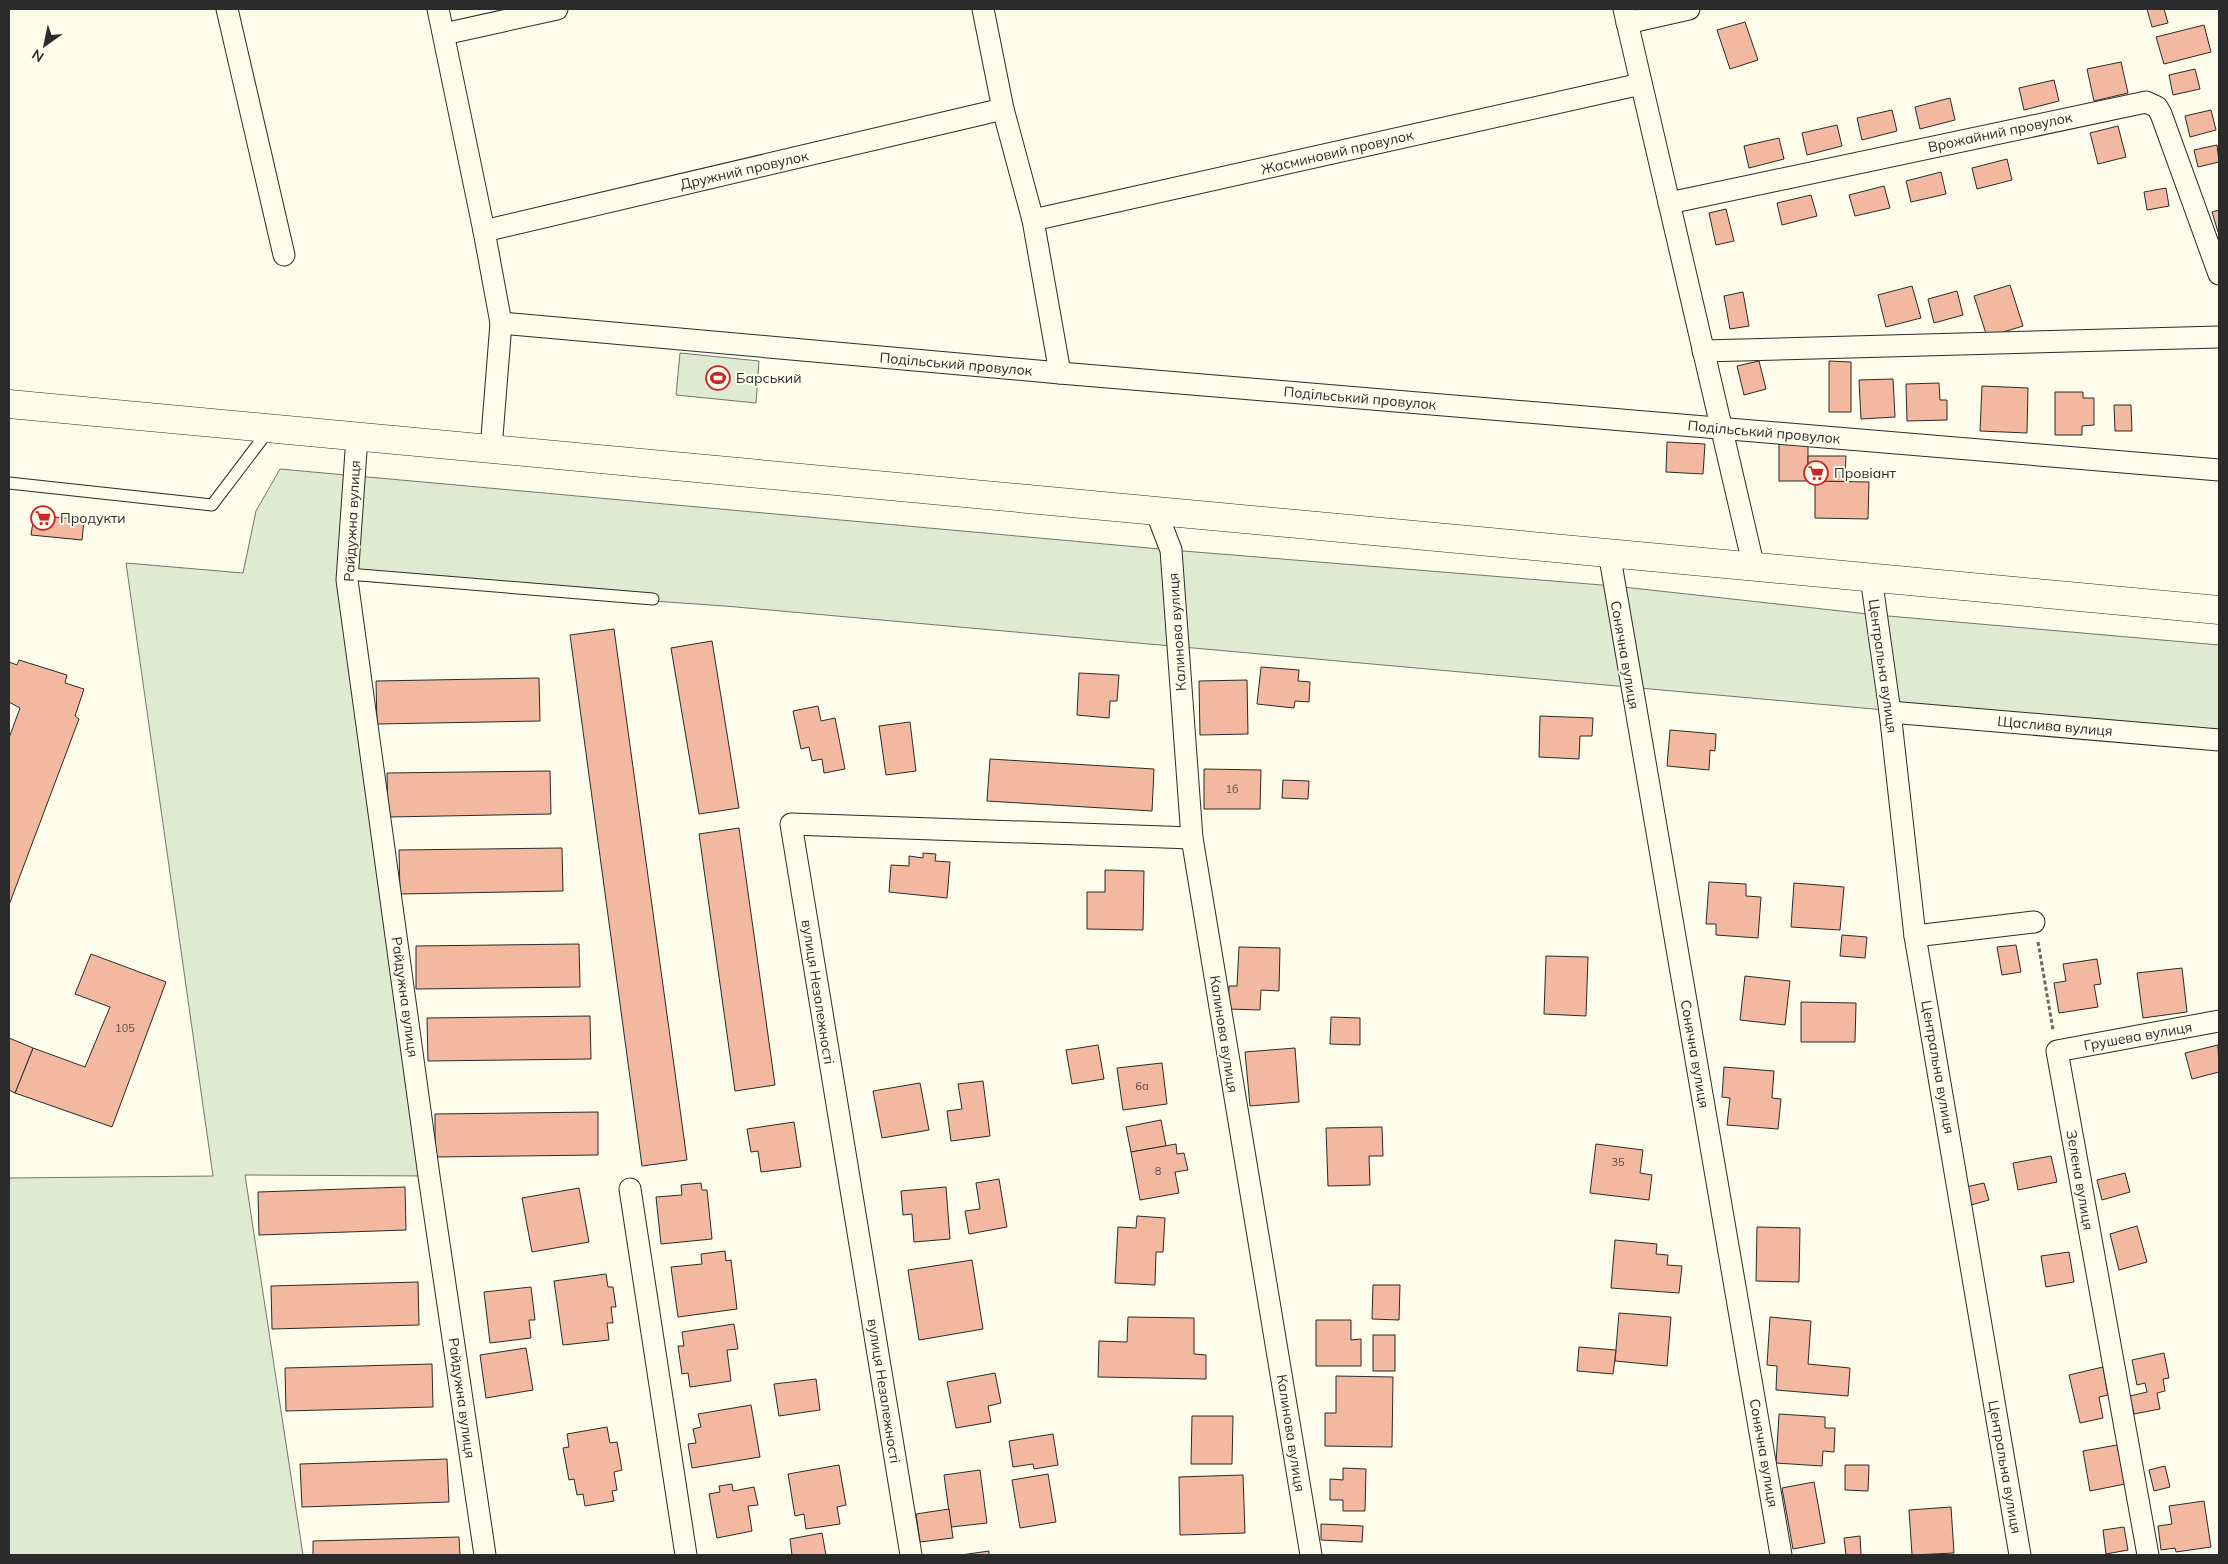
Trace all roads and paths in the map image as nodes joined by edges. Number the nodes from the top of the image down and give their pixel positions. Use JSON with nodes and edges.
{"nodes":[{"id":1,"x":227,"y":9,"type":"edge"},
{"id":2,"x":438,"y":9,"type":"edge"},
{"id":3,"x":557,"y":9,"type":"edge"},
{"id":4,"x":983,"y":9,"type":"edge"},
{"id":5,"x":1689,"y":9,"type":"edge"},
{"id":6,"x":1625,"y":16,"type":"edge"},
{"id":7,"x":444,"y":34,"type":"junction"},
{"id":8,"x":1641,"y":84,"type":"junction"},
{"id":9,"x":1003,"y":109,"type":"junction"},
{"id":10,"x":1669,"y":204,"type":"junction"},
{"id":11,"x":1033,"y":220,"type":"junction"},
{"id":12,"x":484,"y":231,"type":"junction"},
{"id":13,"x":284,"y":255,"type":"dead end"},
{"id":14,"x":2219,"y":274,"type":"edge"},
{"id":15,"x":501,"y":323,"type":"junction"},
{"id":16,"x":2219,"y":337,"type":"edge"},
{"id":17,"x":1702,"y":352,"type":"junction"},
{"id":18,"x":1060,"y":373,"type":"junction"},
{"id":19,"x":9,"y":404,"type":"edge"},
{"id":20,"x":1720,"y":428,"type":"junction"},
{"id":21,"x":270,"y":429,"type":"junction"},
{"id":22,"x":357,"y":437,"type":"junction"},
{"id":23,"x":491,"y":450,"type":"junction"},
{"id":24,"x":2219,"y":470,"type":"edge"},
{"id":25,"x":9,"y":483,"type":"edge"},
{"id":26,"x":1156,"y":511,"type":"junction"},
{"id":27,"x":1609,"y":552,"type":"junction"},
{"id":28,"x":1754,"y":568,"type":"junction"},
{"id":29,"x":348,"y":574,"type":"junction"},
{"id":30,"x":1872,"y":577,"type":"junction"},
{"id":31,"x":653,"y":598,"type":"dead end"},
{"id":32,"x":2219,"y":610,"type":"edge"},
{"id":33,"x":1890,"y":712,"type":"junction"},
{"id":34,"x":2219,"y":740,"type":"edge"},
{"id":35,"x":1192,"y":838,"type":"junction"},
{"id":36,"x":2034,"y":922,"type":"joint"},
{"id":37,"x":1915,"y":936,"type":"junction"},
{"id":38,"x":2219,"y":1021,"type":"edge"},
{"id":39,"x":2057,"y":1051,"type":"junction"},
{"id":40,"x":630,"y":1189,"type":"dead end"},
{"id":41,"x":485,"y":1555,"type":"edge"},
{"id":42,"x":686,"y":1555,"type":"edge"},
{"id":43,"x":911,"y":1555,"type":"edge"},
{"id":44,"x":1311,"y":1555,"type":"edge"},
{"id":45,"x":1782,"y":1555,"type":"edge"},
{"id":46,"x":2020,"y":1555,"type":"edge"},
{"id":47,"x":2148,"y":1555,"type":"edge"}],
"edges":[{"from":1,"to":13,"type":"street"},
{"from":2,"to":7,"type":"street"},
{"from":3,"to":7,"type":"street"},
{"from":4,"to":9,"type":"street"},
{"from":5,"to":6,"type":"street"},
{"from":6,"to":8,"type":"street"},
{"from":7,"to":12,"type":"street"},
{"from":8,"to":10,"type":"street"},
{"from":8,"to":11,"type":"street","name":"Жасминовий провулок"},
{"from":9,"to":11,"type":"street"},
{"from":9,"to":12,"type":"street","name":"Дружний провулок"},
{"from":10,"to":14,"type":"street","name":"Врожайний провулок"},
{"from":10,"to":17,"type":"street"},
{"from":11,"to":18,"type":"street"},
{"from":12,"to":15,"type":"street"},
{"from":15,"to":18,"type":"street","name":"Подільський провулок"},
{"from":15,"to":23,"type":"street"},
{"from":16,"to":17,"type":"street"},
{"from":17,"to":20,"type":"street"},
{"from":18,"to":20,"type":"street","name":"Подільський провулок"},
{"from":19,"to":21,"type":"highway"},
{"from":20,"to":24,"type":"street","name":"Подільський провулок"},
{"from":20,"to":28,"type":"street"},
{"from":21,"to":22,"type":"highway"},
{"from":21,"to":25,"type":"lane"},
{"from":22,"to":23,"type":"highway"},
{"from":22,"to":29,"type":"street","name":"Райдужна вулиця"},
{"from":23,"to":26,"type":"highway"},
{"from":26,"to":27,"type":"highway"},
{"from":26,"to":35,"type":"street","name":"Калинова вулиця"},
{"from":27,"to":28,"type":"highway"},
{"from":27,"to":45,"type":"street","name":"Сонячна вулиця"},
{"from":28,"to":30,"type":"highway"},
{"from":29,"to":31,"type":"lane"},
{"from":29,"to":41,"type":"street","name":"Райдужна вулиця"},
{"from":30,"to":32,"type":"highway"},
{"from":30,"to":33,"type":"street","name":"Центральна вулиця"},
{"from":33,"to":34,"type":"street","name":"Щаслива вулиця"},
{"from":33,"to":37,"type":"street","name":"Центральна вулиця"},
{"from":35,"to":43,"type":"street","name":"вулиця Незалежності"},
{"from":35,"to":44,"type":"street","name":"Калинова вулиця"},
{"from":36,"to":37,"type":"street"},
{"from":36,"to":39,"type":"path"},
{"from":37,"to":46,"type":"street","name":"Центральна вулиця"},
{"from":38,"to":39,"type":"street","name":"Грушева вулиця"},
{"from":39,"to":47,"type":"street","name":"Зелена вулиця"},
{"from":40,"to":42,"type":"street"}]}
